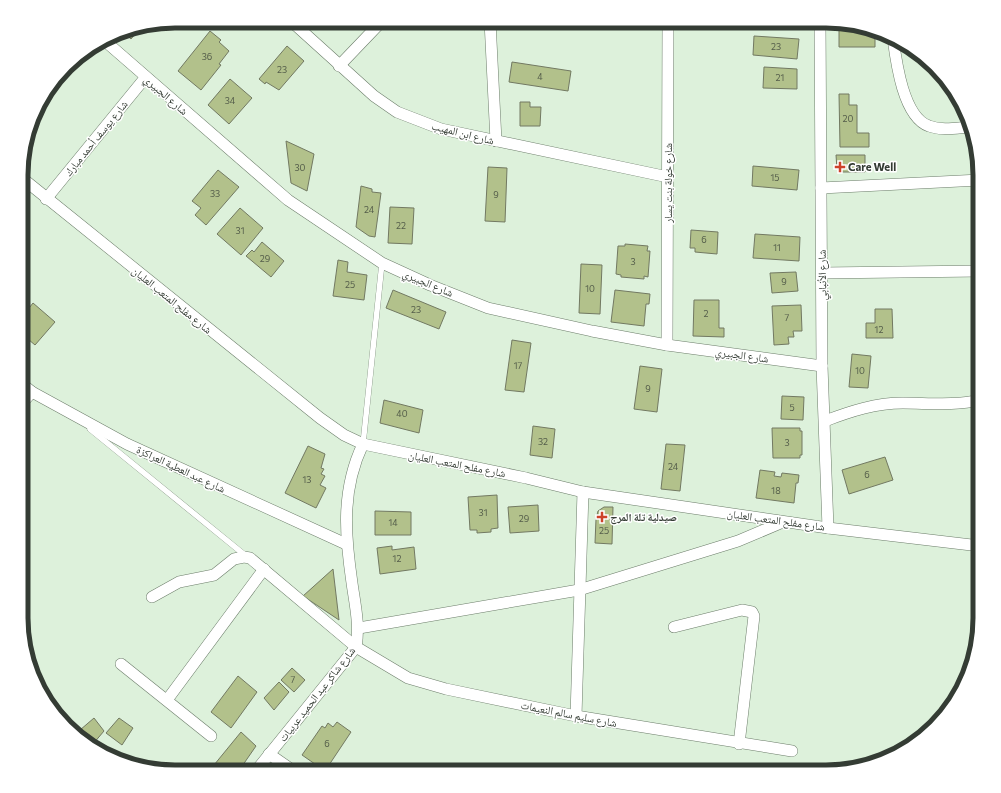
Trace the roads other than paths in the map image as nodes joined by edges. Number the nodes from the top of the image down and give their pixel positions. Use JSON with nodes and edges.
{"nodes":[{"id":1,"x":298,"y":28,"type":"edge"},
{"id":2,"x":375,"y":28,"type":"edge"},
{"id":3,"x":490,"y":28,"type":"edge"},
{"id":4,"x":668,"y":28,"type":"edge"},
{"id":5,"x":820,"y":28,"type":"edge"},
{"id":6,"x":108,"y":44,"type":"edge"},
{"id":7,"x":894,"y":45,"type":"edge"},
{"id":8,"x":339,"y":66,"type":"junction"},
{"id":9,"x":145,"y":78,"type":"junction"},
{"id":10,"x":965,"y":127,"type":"edge"},
{"id":11,"x":496,"y":141,"type":"junction"},
{"id":12,"x":668,"y":177,"type":"junction"},
{"id":13,"x":973,"y":180,"type":"edge"},
{"id":14,"x":28,"y":183,"type":"edge"},
{"id":15,"x":821,"y":188,"type":"junction"},
{"id":16,"x":46,"y":199,"type":"junction"},
{"id":17,"x":382,"y":262,"type":"junction"},
{"id":18,"x":973,"y":271,"type":"edge"},
{"id":19,"x":822,"y":273,"type":"junction"},
{"id":20,"x":667,"y":345,"type":"junction"},
{"id":21,"x":822,"y":366,"type":"junction"},
{"id":22,"x":28,"y":389,"type":"edge"},
{"id":23,"x":32,"y":392,"type":"junction"},
{"id":24,"x":28,"y":396,"type":"edge"},
{"id":25,"x":973,"y":401,"type":"edge"},
{"id":26,"x":74,"y":416,"type":"junction"},
{"id":27,"x":825,"y":421,"type":"junction"},
{"id":28,"x":363,"y":444,"type":"junction"},
{"id":29,"x":583,"y":492,"type":"junction"},
{"id":30,"x":784,"y":522,"type":"junction"},
{"id":31,"x":828,"y":528,"type":"junction"},
{"id":32,"x":346,"y":544,"type":"junction"},
{"id":33,"x":973,"y":545,"type":"edge"},
{"id":34,"x":250,"y":558,"type":"junction"},
{"id":35,"x":264,"y":569,"type":"junction"},
{"id":36,"x":579,"y":590,"type":"junction"},
{"id":37,"x":152,"y":597,"type":"dead end"},
{"id":38,"x":674,"y":627,"type":"dead end"},
{"id":39,"x":359,"y":628,"type":"junction"},
{"id":40,"x":356,"y":647,"type":"junction"},
{"id":41,"x":121,"y":664,"type":"dead end"},
{"id":42,"x":167,"y":700,"type":"junction"},
{"id":43,"x":576,"y":716,"type":"junction"},
{"id":44,"x":211,"y":736,"type":"dead end"},
{"id":45,"x":739,"y":744,"type":"junction"},
{"id":46,"x":792,"y":751,"type":"dead end"},
{"id":47,"x":269,"y":754,"type":"junction"},
{"id":48,"x":260,"y":765,"type":"edge"},
{"id":49,"x":285,"y":765,"type":"edge"}],
"edges":[{"from":1,"to":8,"type":"street","name":"شارع ابن المهيب"},
{"from":2,"to":8,"type":"street"},
{"from":3,"to":11,"type":"street"},
{"from":4,"to":12,"type":"street","name":"شارع خولة بنت يسار"},
{"from":5,"to":15,"type":"street","name":"شارع الأنبابي"},
{"from":6,"to":9,"type":"street","name":"شارع الجبيري"},
{"from":7,"to":10,"type":"street"},
{"from":8,"to":11,"type":"street","name":"شارع ابن المهيب"},
{"from":9,"to":16,"type":"street","name":"شارع يوسف أحمد مبارك"},
{"from":9,"to":17,"type":"street","name":"شارع الجبيري"},
{"from":11,"to":12,"type":"street","name":"شارع ابن المهيب"},
{"from":12,"to":20,"type":"street","name":"شارع خولة بنت يسار"},
{"from":13,"to":15,"type":"street"},
{"from":14,"to":16,"type":"street","name":"شارع مفلح المتعب العليان"},
{"from":15,"to":19,"type":"street","name":"شارع الأنبابي"},
{"from":16,"to":28,"type":"street","name":"شارع مفلح المتعب العليان"},
{"from":17,"to":20,"type":"street","name":"شارع الجبيري"},
{"from":17,"to":28,"type":"lane"},
{"from":18,"to":19,"type":"street"},
{"from":19,"to":21,"type":"street","name":"شارع الأنبابي"},
{"from":20,"to":21,"type":"street","name":"شارع الجبيري"},
{"from":21,"to":27,"type":"street","name":"شارع الأنبابي"},
{"from":22,"to":23,"type":"street","name":"شارع عبد العطية العراكزة"},
{"from":23,"to":24,"type":"street"},
{"from":23,"to":26,"type":"street","name":"شارع عبد العطية العراكزة"},
{"from":25,"to":27,"type":"street"},
{"from":26,"to":32,"type":"street","name":"شارع عبد العطية العراكزة"},
{"from":26,"to":34,"type":"lane"},
{"from":27,"to":31,"type":"street","name":"شارع الأنبابي"},
{"from":28,"to":29,"type":"street","name":"شارع مفلح المتعب العليان"},
{"from":28,"to":32,"type":"street","name":"شارع شاكر عبد الحميد عربيات"},
{"from":29,"to":30,"type":"street","name":"شارع مفلح المتعب العليان"},
{"from":29,"to":36,"type":"street"},
{"from":30,"to":31,"type":"street","name":"شارع مفلح المتعب العليان"},
{"from":30,"to":36,"type":"street"},
{"from":31,"to":33,"type":"street","name":"شارع مفلح المتعب العليان"},
{"from":32,"to":39,"type":"street","name":"شارع شاكر عبد الحميد عربيات"},
{"from":34,"to":35,"type":"street","name":"شارع سليم سالم النعيمات"},
{"from":34,"to":37,"type":"street"},
{"from":35,"to":40,"type":"street","name":"شارع سليم سالم النعيمات"},
{"from":35,"to":42,"type":"street"},
{"from":36,"to":39,"type":"street"},
{"from":36,"to":43,"type":"street"},
{"from":38,"to":45,"type":"street"},
{"from":39,"to":40,"type":"street","name":"شارع شاكر عبد الحميد عربيات"},
{"from":40,"to":43,"type":"street","name":"شارع سليم سالم النعيمات"},
{"from":40,"to":47,"type":"street","name":"شارع شاكر عبد الحميد عربيات"},
{"from":41,"to":42,"type":"street"},
{"from":42,"to":44,"type":"street"},
{"from":43,"to":45,"type":"street","name":"شارع سليم سالم النعيمات"},
{"from":45,"to":46,"type":"street","name":"شارع سليم سالم النعيمات"},
{"from":47,"to":48,"type":"street","name":"شارع شاكر عبد الحميد عربيات"},
{"from":47,"to":49,"type":"street"}]}
